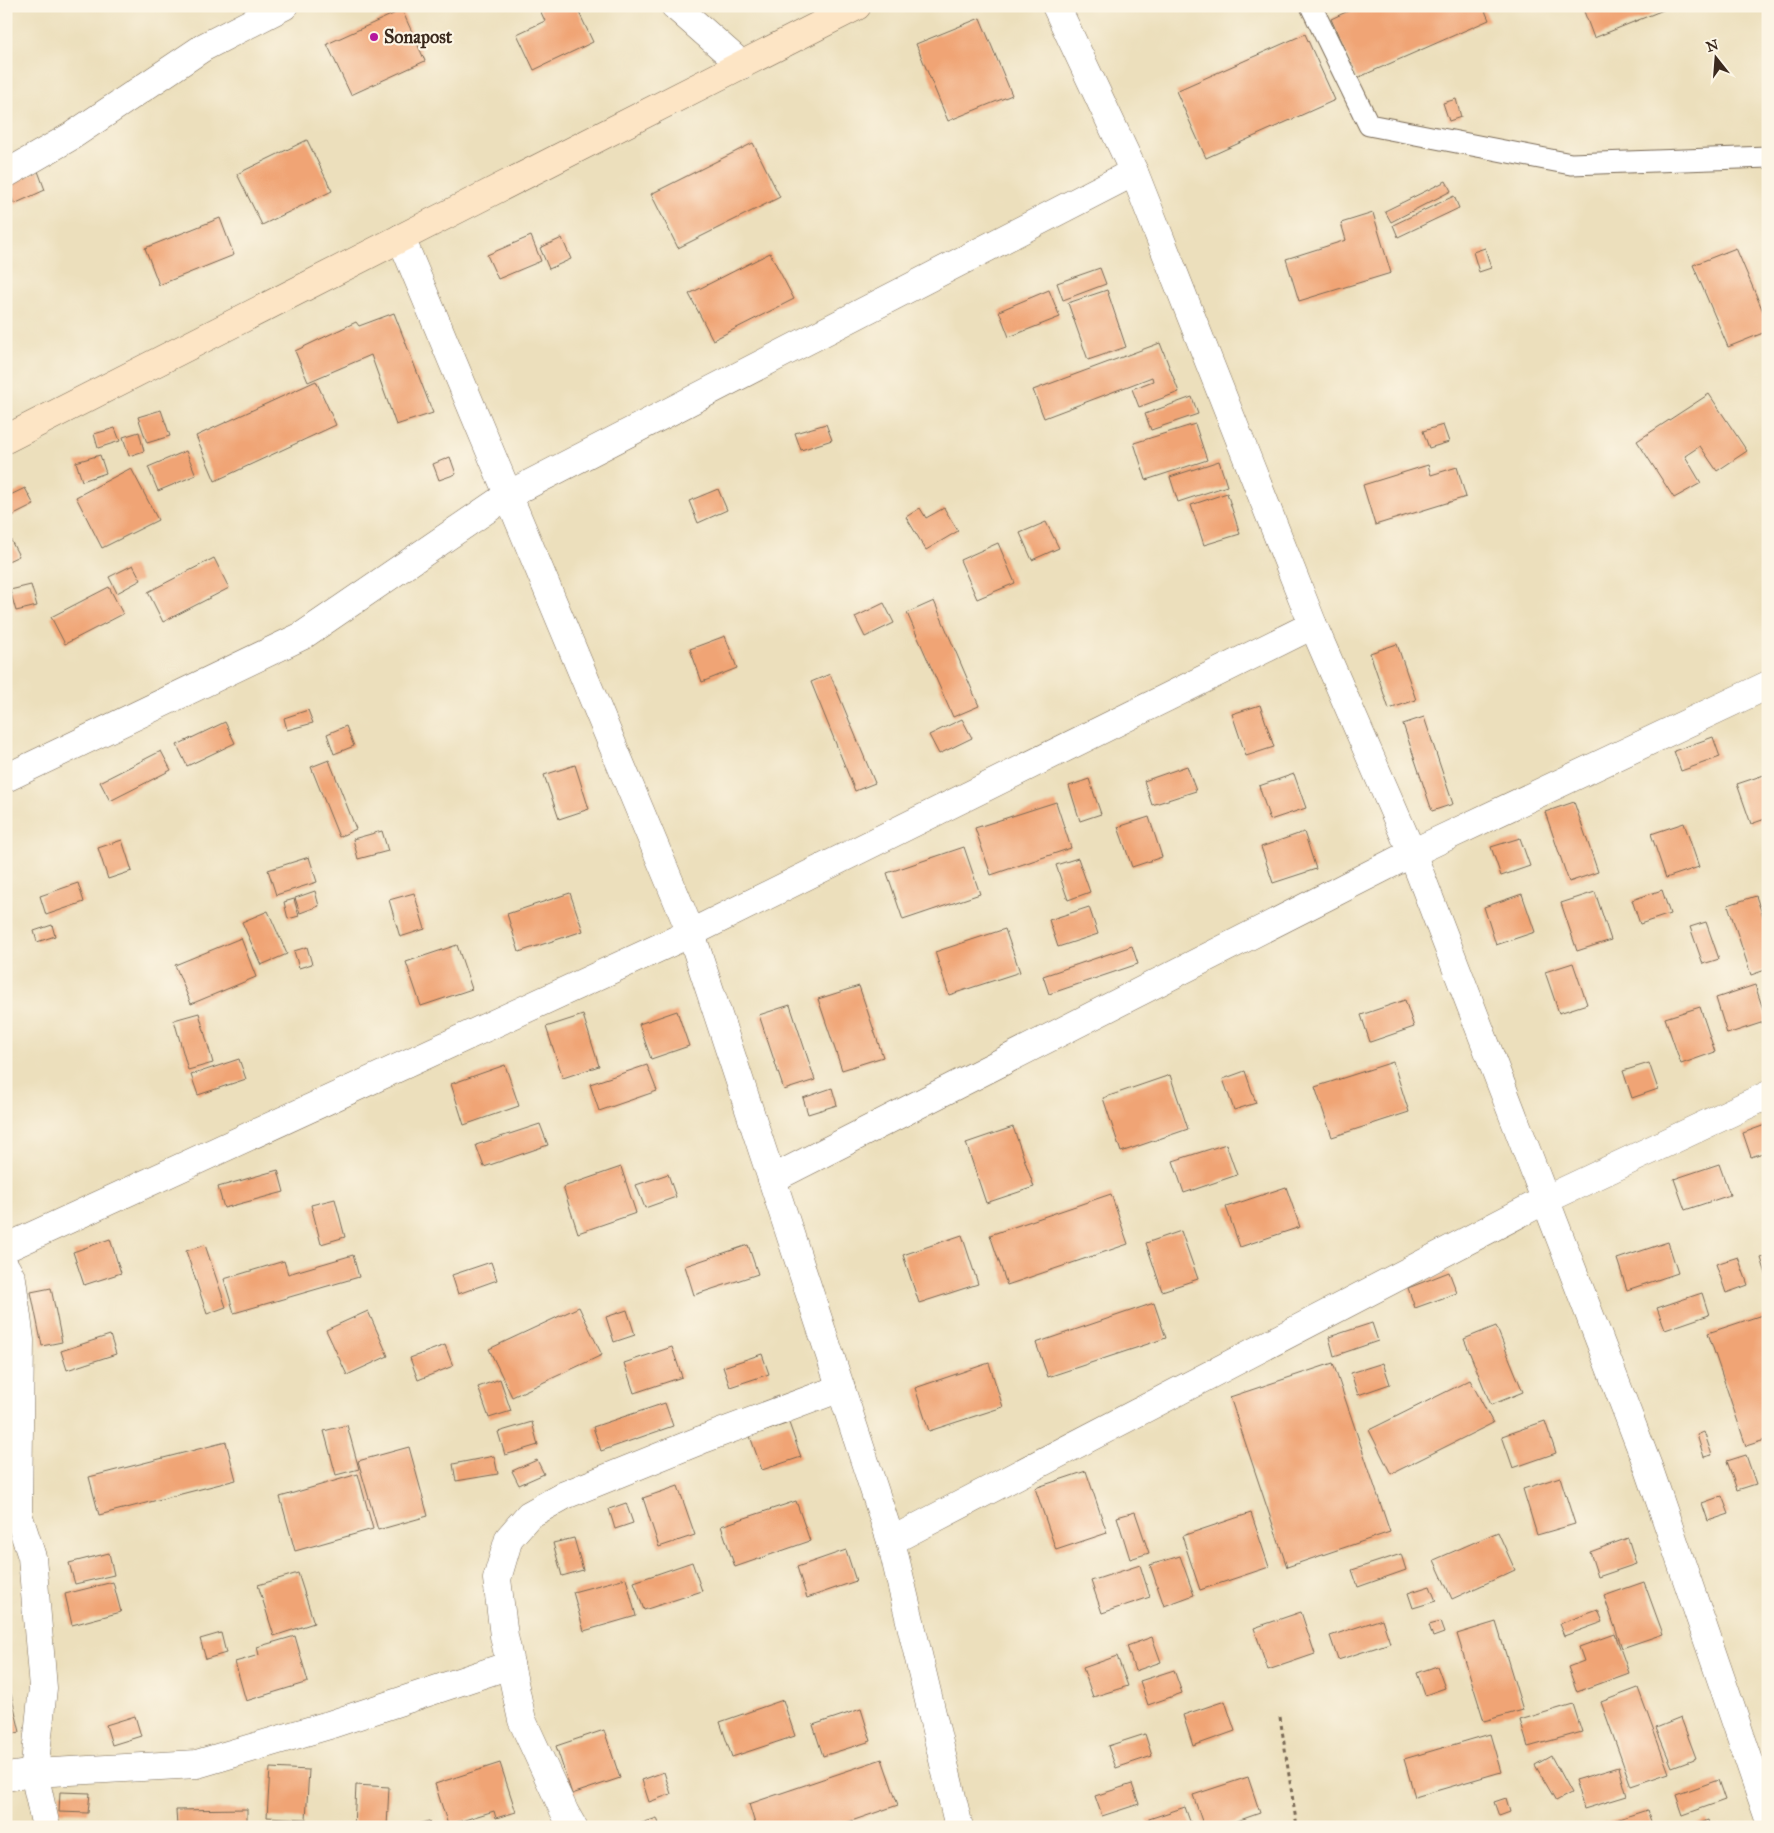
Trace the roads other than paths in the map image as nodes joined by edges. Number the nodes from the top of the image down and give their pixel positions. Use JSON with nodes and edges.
{"nodes":[{"id":1,"x":284,"y":6,"type":"edge"},
{"id":2,"x":675,"y":6,"type":"edge"},
{"id":3,"x":857,"y":6,"type":"edge"},
{"id":4,"x":1056,"y":6,"type":"edge"},
{"id":5,"x":1311,"y":6,"type":"edge"},
{"id":6,"x":742,"y":65,"type":"junction"},
{"id":7,"x":1768,"y":158,"type":"edge"},
{"id":8,"x":1134,"y":172,"type":"junction"},
{"id":9,"x":6,"y":174,"type":"edge"},
{"id":10,"x":401,"y":238,"type":"junction"},
{"id":11,"x":6,"y":438,"type":"edge"},
{"id":12,"x":508,"y":495,"type":"junction"},
{"id":13,"x":1313,"y":625,"type":"junction"},
{"id":14,"x":1768,"y":686,"type":"edge"},
{"id":15,"x":6,"y":778,"type":"edge"},
{"id":16,"x":1412,"y":853,"type":"junction"},
{"id":17,"x":691,"y":933,"type":"junction"},
{"id":18,"x":1768,"y":1095,"type":"edge"},
{"id":19,"x":772,"y":1179,"type":"junction"},
{"id":20,"x":1547,"y":1200,"type":"junction"},
{"id":21,"x":6,"y":1248,"type":"edge"},
{"id":22,"x":6,"y":1268,"type":"edge"},
{"id":23,"x":841,"y":1388,"type":"junction"},
{"id":24,"x":891,"y":1541,"type":"junction"},
{"id":25,"x":510,"y":1665,"type":"junction"},
{"id":26,"x":34,"y":1773,"type":"junction"},
{"id":27,"x":6,"y":1777,"type":"edge"},
{"id":28,"x":1761,"y":1778,"type":"edge"},
{"id":29,"x":1768,"y":1816,"type":"edge"},
{"id":30,"x":46,"y":1827,"type":"edge"},
{"id":31,"x":573,"y":1827,"type":"edge"},
{"id":32,"x":959,"y":1827,"type":"edge"}],
"edges":[{"from":1,"to":9,"type":"street"},
{"from":2,"to":6,"type":"street"},
{"from":3,"to":6,"type":"main road"},
{"from":4,"to":8,"type":"street"},
{"from":5,"to":7,"type":"lane"},
{"from":6,"to":10,"type":"main road"},
{"from":8,"to":12,"type":"street"},
{"from":8,"to":13,"type":"street"},
{"from":10,"to":11,"type":"main road"},
{"from":10,"to":12,"type":"street"},
{"from":12,"to":15,"type":"street"},
{"from":12,"to":17,"type":"street"},
{"from":13,"to":16,"type":"street"},
{"from":13,"to":17,"type":"street"},
{"from":14,"to":16,"type":"street"},
{"from":16,"to":19,"type":"street"},
{"from":16,"to":20,"type":"street"},
{"from":17,"to":19,"type":"street"},
{"from":17,"to":21,"type":"street"},
{"from":18,"to":20,"type":"street"},
{"from":19,"to":23,"type":"street"},
{"from":20,"to":24,"type":"street"},
{"from":20,"to":28,"type":"street"},
{"from":22,"to":26,"type":"street"},
{"from":23,"to":24,"type":"street"},
{"from":23,"to":25,"type":"street"},
{"from":24,"to":32,"type":"street"},
{"from":25,"to":26,"type":"street"},
{"from":25,"to":31,"type":"street"},
{"from":26,"to":27,"type":"street"},
{"from":26,"to":30,"type":"street"},
{"from":28,"to":29,"type":"street"}]}
